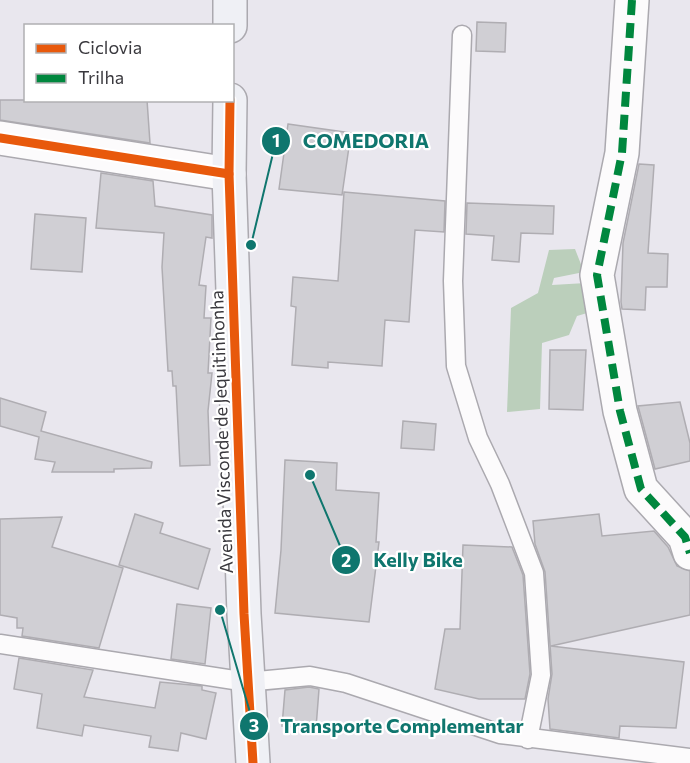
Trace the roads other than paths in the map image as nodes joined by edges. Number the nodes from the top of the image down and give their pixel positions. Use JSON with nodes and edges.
{"nodes":[{"id":1,"x":230,"y":0,"type":"edge"},
{"id":2,"x":632,"y":0,"type":"edge"},
{"id":3,"x":230,"y":24,"type":"edge"},
{"id":4,"x":462,"y":35,"type":"dead end"},
{"id":5,"x":230,"y":102,"type":"edge"},
{"id":6,"x":0,"y":138,"type":"edge"},
{"id":7,"x":229,"y":174,"type":"junction"},
{"id":8,"x":690,"y":553,"type":"edge"},
{"id":9,"x":0,"y":644,"type":"edge"},
{"id":10,"x":247,"y":682,"type":"junction"},
{"id":11,"x":528,"y":739,"type":"junction"},
{"id":12,"x":690,"y":758,"type":"edge"},
{"id":13,"x":253,"y":763,"type":"edge"}],
"edges":[{"from":1,"to":3,"type":"street"},
{"from":2,"to":8,"type":"street"},
{"from":4,"to":11,"type":"lane"},
{"from":5,"to":7,"type":"street","name":"Avenida Visconde de Jequitinhonha"},
{"from":6,"to":7,"type":"street"},
{"from":7,"to":10,"type":"street","name":"Avenida Visconde de Jequitinhonha"},
{"from":9,"to":10,"type":"lane"},
{"from":10,"to":11,"type":"lane"},
{"from":10,"to":13,"type":"street","name":"Avenida Visconde de Jequitinhonha"},
{"from":11,"to":12,"type":"lane"}]}
